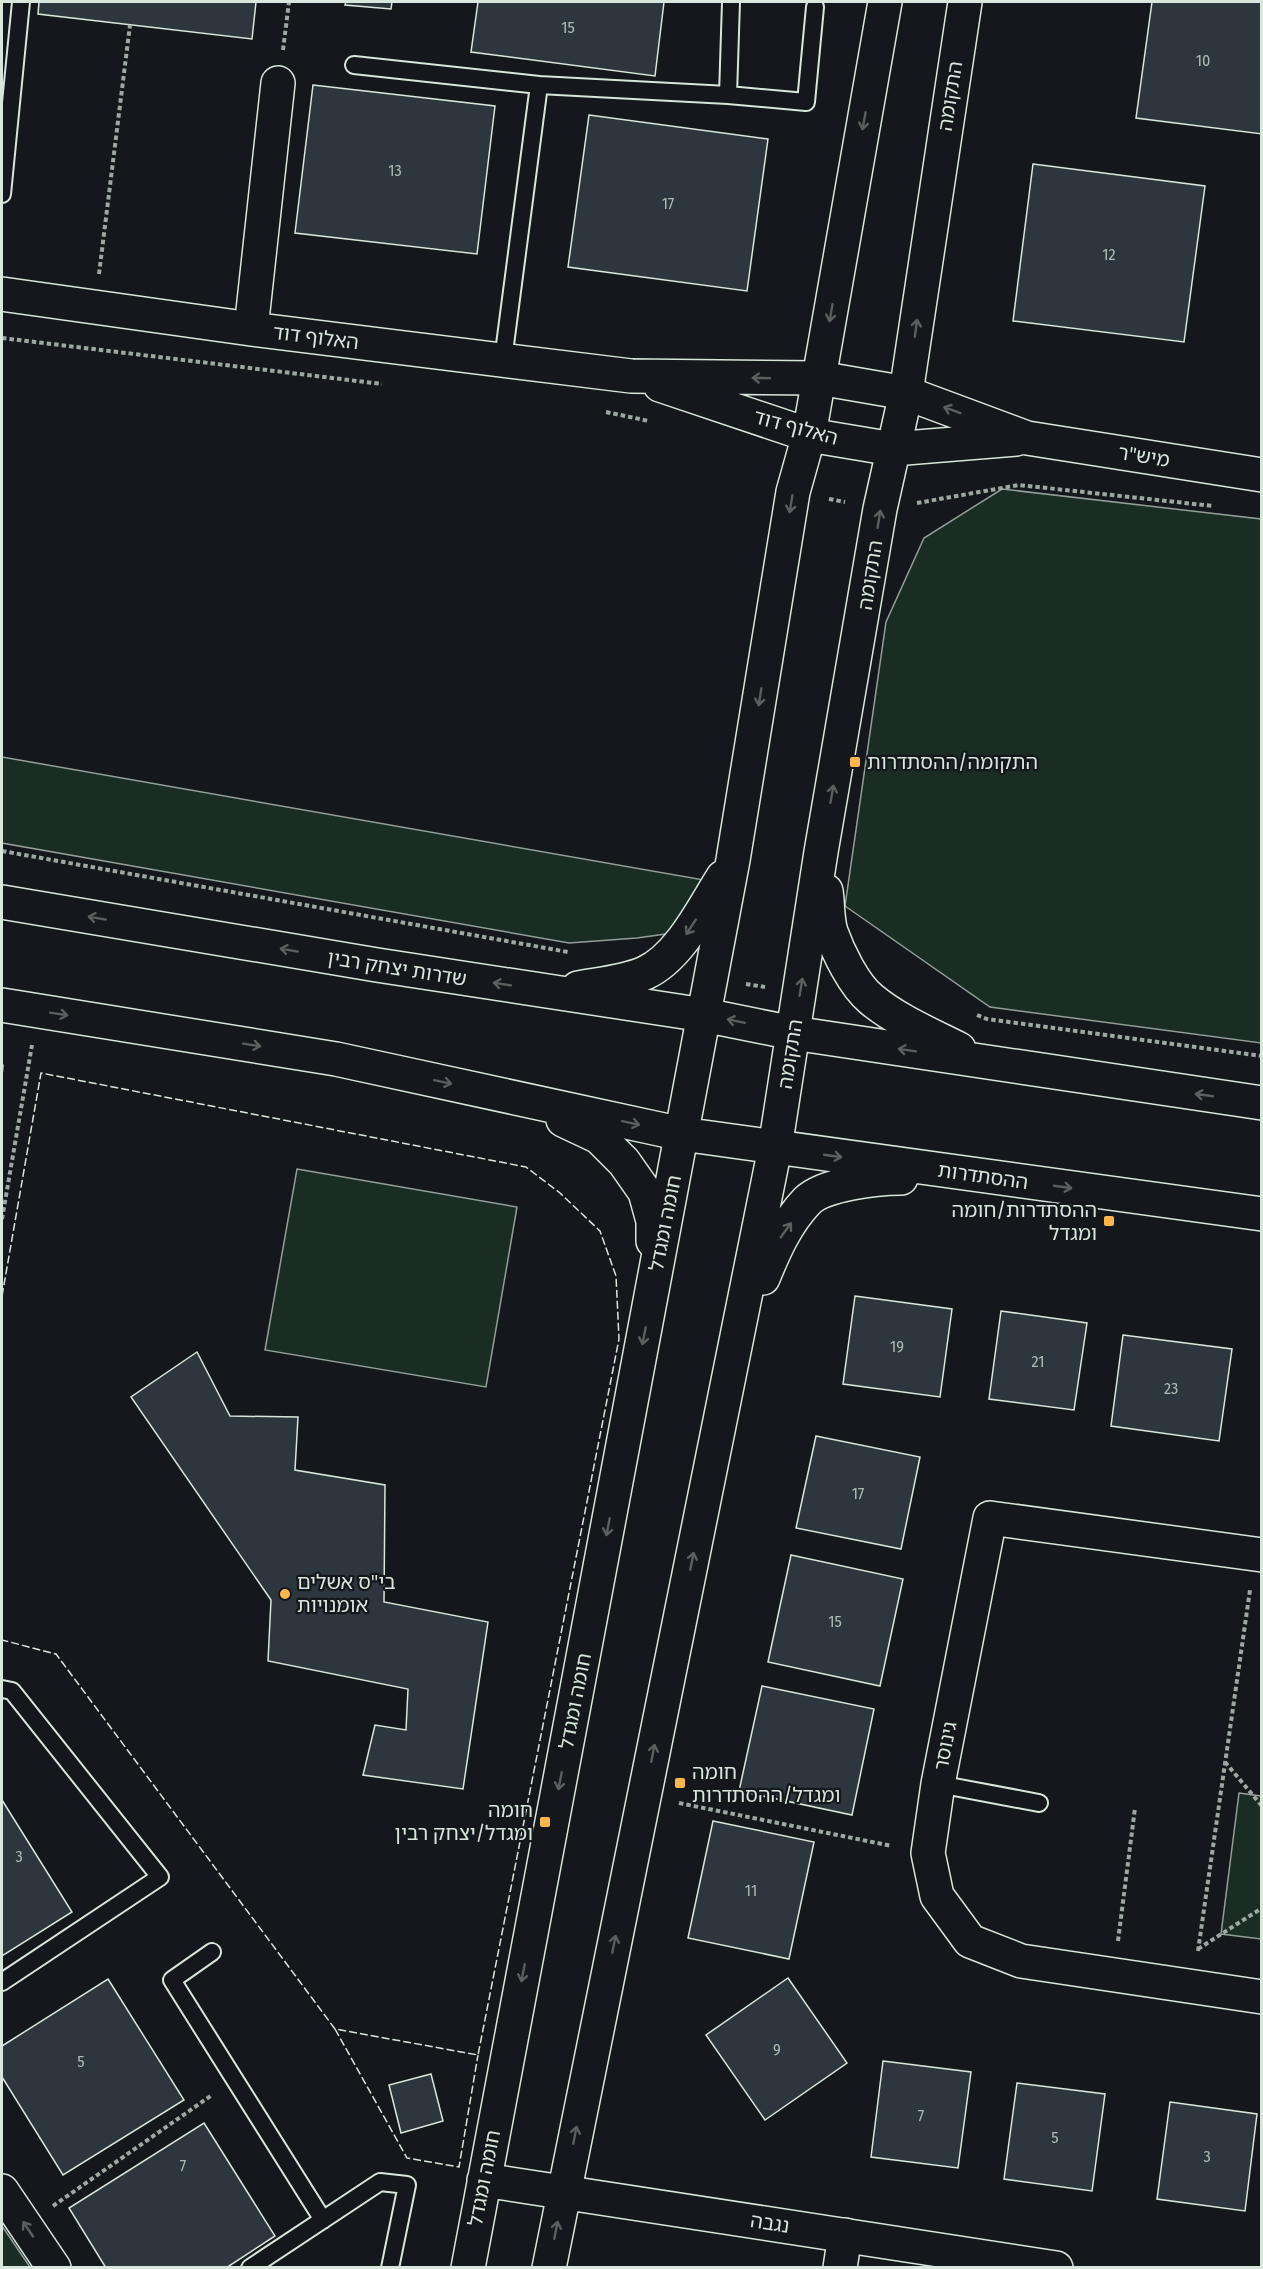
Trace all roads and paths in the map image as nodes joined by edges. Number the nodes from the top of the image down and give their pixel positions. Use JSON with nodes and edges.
{"nodes":[{"id":1,"x":21,"y":2,"type":"edge"},
{"id":2,"x":289,"y":2,"type":"edge"},
{"id":3,"x":731,"y":2,"type":"edge"},
{"id":4,"x":862,"y":2,"type":"edge"},
{"id":5,"x":885,"y":2,"type":"edge"},
{"id":6,"x":965,"y":2,"type":"edge"},
{"id":7,"x":977,"y":2,"type":"edge"},
{"id":8,"x":815,"y":7,"type":"dead end"},
{"id":9,"x":130,"y":25,"type":"dead end"},
{"id":10,"x":955,"y":62,"type":"junction"},
{"id":11,"x":354,"y":65,"type":"dead end"},
{"id":12,"x":278,"y":83,"type":"joint"},
{"id":13,"x":539,"y":85,"type":"junction"},
{"id":14,"x":870,"y":85,"type":"junction"},
{"id":15,"x":728,"y":95,"type":"junction"},
{"id":16,"x":2,"y":194,"type":"edge"},
{"id":17,"x":2,"y":294,"type":"edge"},
{"id":18,"x":94,"y":307,"type":"junction"},
{"id":19,"x":251,"y":329,"type":"junction"},
{"id":20,"x":2,"y":338,"type":"edge"},
{"id":21,"x":503,"y":360,"type":"junction"},
{"id":22,"x":631,"y":376,"type":"junction"},
{"id":23,"x":819,"y":378,"type":"junction"},
{"id":24,"x":393,"y":386,"type":"dead end"},
{"id":25,"x":906,"y":393,"type":"junction"},
{"id":26,"x":595,"y":410,"type":"dead end"},
{"id":27,"x":654,"y":422,"type":"dead end"},
{"id":28,"x":809,"y":435,"type":"junction"},
{"id":29,"x":1027,"y":438,"type":"junction"},
{"id":30,"x":893,"y":449,"type":"junction"},
{"id":31,"x":1262,"y":475,"type":"edge"},
{"id":32,"x":793,"y":492,"type":"junction"},
{"id":33,"x":1215,"y":507,"type":"dead end"},
{"id":34,"x":880,"y":509,"type":"junction"},
{"id":35,"x":2,"y":851,"type":"edge"},
{"id":36,"x":821,"y":852,"type":"junction"},
{"id":37,"x":733,"y":860,"type":"junction"},
{"id":38,"x":2,"y":902,"type":"edge"},
{"id":39,"x":575,"y":954,"type":"dead end"},
{"id":40,"x":554,"y":992,"type":"junction"},
{"id":41,"x":2,"y":1005,"type":"edge"},
{"id":42,"x":38,"y":1011,"type":"junction"},
{"id":43,"x":704,"y":1015,"type":"junction"},
{"id":44,"x":987,"y":1019,"type":"dead end"},
{"id":45,"x":793,"y":1033,"type":"junction"},
{"id":46,"x":1262,"y":1056,"type":"edge"},
{"id":47,"x":984,"y":1062,"type":"junction"},
{"id":48,"x":512,"y":1097,"type":"junction"},
{"id":49,"x":1262,"y":1103,"type":"edge"},
{"id":50,"x":682,"y":1134,"type":"junction"},
{"id":51,"x":776,"y":1148,"type":"junction"},
{"id":52,"x":984,"y":1176,"type":"junction"},
{"id":53,"x":1262,"y":1214,"type":"edge"},
{"id":54,"x":2,"y":1219,"type":"edge"},
{"id":55,"x":653,"y":1288,"type":"junction"},
{"id":56,"x":736,"y":1340,"type":"junction"},
{"id":57,"x":1258,"y":1555,"type":"edge"},
{"id":58,"x":2,"y":1689,"type":"edge"},
{"id":59,"x":1225,"y":1762,"type":"junction"},
{"id":60,"x":938,"y":1784,"type":"junction"},
{"id":61,"x":644,"y":1796,"type":"junction"},
{"id":62,"x":1039,"y":1803,"type":"dead end"},
{"id":63,"x":1262,"y":1806,"type":"edge"},
{"id":64,"x":1135,"y":1808,"type":"dead end"},
{"id":65,"x":928,"y":1853,"type":"junction"},
{"id":66,"x":1262,"y":1908,"type":"edge"},
{"id":67,"x":1198,"y":1949,"type":"junction"},
{"id":68,"x":212,"y":1952,"type":"dead end"},
{"id":69,"x":1114,"y":1975,"type":"junction"},
{"id":70,"x":2,"y":1982,"type":"edge"},
{"id":71,"x":1192,"y":1987,"type":"junction"},
{"id":72,"x":1262,"y":1997,"type":"edge"},
{"id":73,"x":235,"y":2079,"type":"junction"},
{"id":74,"x":484,"y":2180,"type":"junction"},
{"id":75,"x":2,"y":2191,"type":"edge"},
{"id":76,"x":564,"y":2192,"type":"junction"},
{"id":77,"x":323,"y":2220,"type":"junction"},
{"id":78,"x":25,"y":2225,"type":"junction"},
{"id":79,"x":845,"y":2235,"type":"junction"},
{"id":80,"x":54,"y":2268,"type":"edge"},
{"id":81,"x":250,"y":2268,"type":"edge"},
{"id":82,"x":390,"y":2268,"type":"edge"},
{"id":83,"x":468,"y":2268,"type":"edge"},
{"id":84,"x":549,"y":2268,"type":"edge"},
{"id":85,"x":840,"y":2268,"type":"edge"},
{"id":86,"x":1056,"y":2268,"type":"edge"}],
"edges":[{"from":1,"to":16,"type":"lane"},
{"from":2,"to":12,"type":"path"},
{"from":3,"to":15,"type":"lane"},
{"from":4,"to":14,"type":"street"},
{"from":5,"to":14,"type":"street"},
{"from":6,"to":10,"type":"street","name":"התקומה"},
{"from":7,"to":10,"type":"street"},
{"from":8,"to":15,"type":"lane"},
{"from":9,"to":18,"type":"path"},
{"from":25,"to":10,"type":"street","name":"התקומה","one_way":true},
{"from":11,"to":13,"type":"lane"},
{"from":12,"to":19,"type":"street"},
{"from":13,"to":15,"type":"lane"},
{"from":13,"to":21,"type":"lane"},
{"from":14,"to":23,"type":"street","one_way":true},
{"from":17,"to":18,"type":"street","name":"האלוף דוד"},
{"from":18,"to":19,"type":"street","name":"האלוף דוד"},
{"from":19,"to":21,"type":"street","name":"האלוף דוד"},
{"from":20,"to":24,"type":"path"},
{"from":21,"to":22,"type":"street","name":"האלוף דוד"},
{"from":23,"to":22,"type":"street","name":"האלוף דוד","one_way":true},
{"from":22,"to":28,"type":"street","name":"האלוף דוד"},
{"from":23,"to":25,"type":"street","name":"מיש\"ר"},
{"from":23,"to":28,"type":"street"},
{"from":29,"to":25,"type":"street","name":"מיש\"ר","one_way":true},
{"from":25,"to":30,"type":"street","name":"התקומה"},
{"from":26,"to":27,"type":"path"},
{"from":28,"to":30,"type":"street","name":"האלוף דוד"},
{"from":28,"to":32,"type":"street"},
{"from":29,"to":30,"type":"street","name":"מיש\"ר"},
{"from":29,"to":31,"type":"street","name":"מיש\"ר"},
{"from":30,"to":34,"type":"street","name":"התקומה"},
{"from":32,"to":34,"type":"path"},
{"from":32,"to":37,"type":"street","one_way":true},
{"from":33,"to":34,"type":"path"},
{"from":36,"to":34,"type":"street","name":"התקומה","one_way":true},
{"from":35,"to":39,"type":"path"},
{"from":45,"to":36,"type":"street","name":"התקומה","one_way":true},
{"from":36,"to":47,"type":"street"},
{"from":37,"to":40,"type":"street","one_way":true},
{"from":37,"to":43,"type":"street"},
{"from":40,"to":38,"type":"street","name":"שדרות יצחק רבין","one_way":true},
{"from":40,"to":43,"type":"street","name":"שדרות יצחק רבין"},
{"from":41,"to":42,"type":"street"},
{"from":42,"to":48,"type":"street","one_way":true},
{"from":42,"to":54,"type":"path"},
{"from":45,"to":43,"type":"street","name":"שדרות יצחק רבין","one_way":true},
{"from":43,"to":50,"type":"street"},
{"from":44,"to":46,"type":"path"},
{"from":47,"to":45,"type":"street","one_way":true},
{"from":45,"to":51,"type":"street","name":"התקומה"},
{"from":49,"to":47,"type":"street","one_way":true},
{"from":48,"to":50,"type":"street","one_way":true},
{"from":48,"to":55,"type":"street"},
{"from":50,"to":51,"type":"street"},
{"from":50,"to":55,"type":"street","name":"חומה ומגדל"},
{"from":51,"to":52,"type":"street","name":"ההסתדרות","one_way":true},
{"from":51,"to":56,"type":"street"},
{"from":52,"to":53,"type":"street","name":"ההסתדרות","one_way":true},
{"from":56,"to":52,"type":"street","one_way":true},
{"from":55,"to":74,"type":"street","name":"חומה ומגדל","one_way":true},
{"from":61,"to":56,"type":"street","one_way":true},
{"from":57,"to":59,"type":"path"},
{"from":57,"to":60,"type":"street","name":"גינוסר"},
{"from":58,"to":70,"type":"lane"},
{"from":59,"to":63,"type":"path"},
{"from":59,"to":67,"type":"path"},
{"from":60,"to":62,"type":"lane"},
{"from":60,"to":65,"type":"street","name":"גינוסר"},
{"from":61,"to":65,"type":"path"},
{"from":76,"to":61,"type":"street","one_way":true},
{"from":64,"to":69,"type":"path"},
{"from":65,"to":69,"type":"street","name":"גינוסר"},
{"from":66,"to":67,"type":"path"},
{"from":67,"to":71,"type":"path"},
{"from":68,"to":73,"type":"lane"},
{"from":69,"to":71,"type":"street","name":"גינוסר"},
{"from":71,"to":72,"type":"street","name":"גינוסר"},
{"from":73,"to":77,"type":"lane"},
{"from":73,"to":78,"type":"path"},
{"from":74,"to":76,"type":"street","name":"נגבה"},
{"from":74,"to":83,"type":"street","name":"חומה ומגדל"},
{"from":75,"to":78,"type":"street"},
{"from":76,"to":79,"type":"street","name":"נגבה"},
{"from":84,"to":76,"type":"street","one_way":true},
{"from":77,"to":81,"type":"lane"},
{"from":77,"to":82,"type":"lane"},
{"from":80,"to":78,"type":"street","one_way":true},
{"from":79,"to":85,"type":"street"},
{"from":79,"to":86,"type":"street","name":"נגבה"}]}
